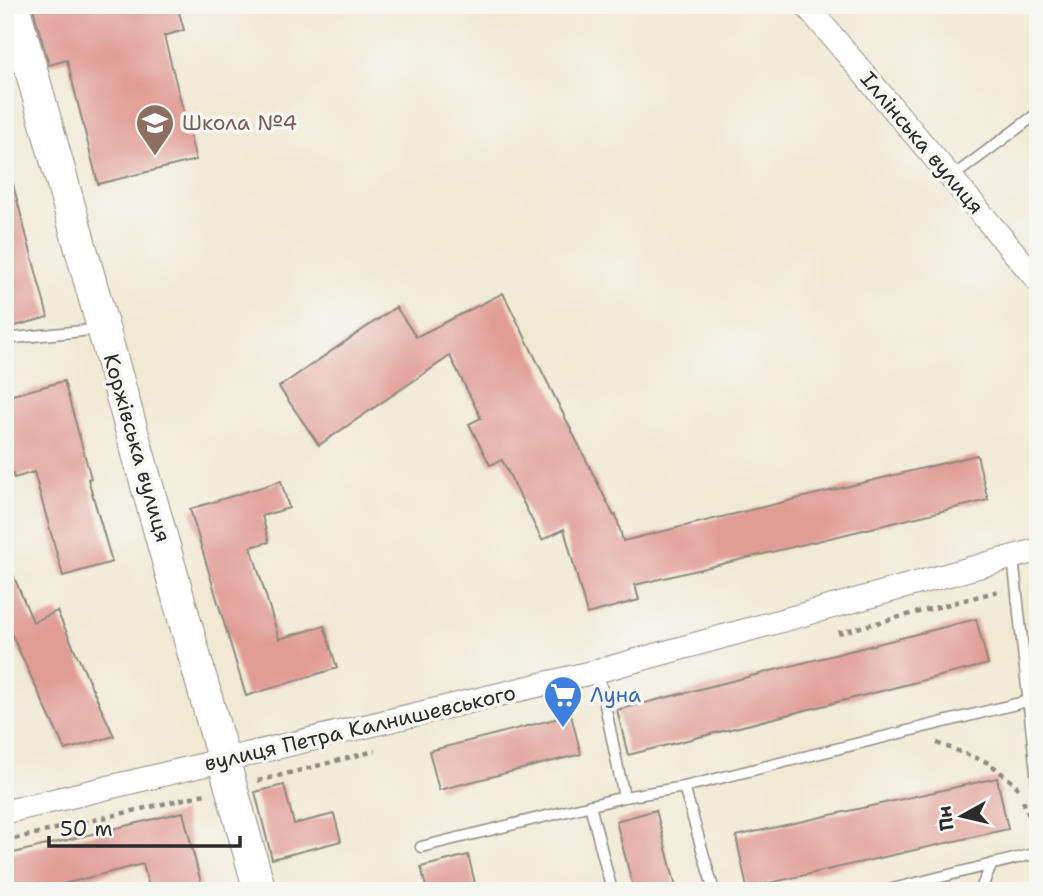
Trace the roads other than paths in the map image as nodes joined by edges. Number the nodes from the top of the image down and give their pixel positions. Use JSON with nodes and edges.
{"nodes":[{"id":1,"x":12,"y":5,"type":"edge"},
{"id":2,"x":806,"y":5,"type":"edge"},
{"id":3,"x":1038,"y":113,"type":"edge"},
{"id":4,"x":952,"y":177,"type":"junction"},
{"id":5,"x":1038,"y":281,"type":"edge"},
{"id":6,"x":103,"y":329,"type":"junction"},
{"id":7,"x":5,"y":340,"type":"edge"},
{"id":8,"x":1038,"y":550,"type":"edge"},
{"id":9,"x":1013,"y":556,"type":"junction"},
{"id":10,"x":1024,"y":661,"type":"junction"},
{"id":11,"x":598,"y":671,"type":"junction"},
{"id":12,"x":1038,"y":674,"type":"edge"},
{"id":13,"x":1028,"y":701,"type":"junction"},
{"id":14,"x":225,"y":760,"type":"junction"},
{"id":15,"x":684,"y":788,"type":"junction"},
{"id":16,"x":1038,"y":790,"type":"edge"},
{"id":17,"x":624,"y":797,"type":"junction"},
{"id":18,"x":590,"y":806,"type":"junction"},
{"id":19,"x":5,"y":812,"type":"edge"},
{"id":20,"x":421,"y":847,"type":"dead end"},
{"id":21,"x":1038,"y":853,"type":"edge"},
{"id":22,"x":992,"y":864,"type":"junction"},
{"id":23,"x":260,"y":891,"type":"edge"},
{"id":24,"x":612,"y":891,"type":"edge"},
{"id":25,"x":714,"y":891,"type":"edge"},
{"id":26,"x":884,"y":891,"type":"edge"},
{"id":27,"x":980,"y":891,"type":"edge"}],
"edges":[{"from":1,"to":6,"type":"street","name":"Коржівська вулиця"},
{"from":2,"to":4,"type":"street","name":"Іллінська вулиця"},
{"from":3,"to":4,"type":"lane"},
{"from":4,"to":5,"type":"street","name":"Іллінська вулиця"},
{"from":6,"to":7,"type":"lane"},
{"from":6,"to":14,"type":"street","name":"Коржівська вулиця"},
{"from":8,"to":9,"type":"street","name":"вулиця Петра Калнишевського"},
{"from":9,"to":10,"type":"lane"},
{"from":9,"to":11,"type":"street","name":"вулиця Петра Калнишевського"},
{"from":10,"to":12,"type":"lane"},
{"from":10,"to":13,"type":"lane"},
{"from":11,"to":14,"type":"street","name":"вулиця Петра Калнишевського"},
{"from":11,"to":17,"type":"lane"},
{"from":13,"to":15,"type":"lane"},
{"from":13,"to":16,"type":"lane"},
{"from":14,"to":19,"type":"street","name":"вулиця Петра Калнишевського"},
{"from":14,"to":23,"type":"street","name":"Коржівська вулиця"},
{"from":15,"to":17,"type":"lane"},
{"from":15,"to":25,"type":"lane"},
{"from":17,"to":18,"type":"lane"},
{"from":18,"to":20,"type":"lane"},
{"from":18,"to":24,"type":"lane"},
{"from":21,"to":22,"type":"lane"},
{"from":22,"to":26,"type":"lane"},
{"from":22,"to":27,"type":"lane"}]}
